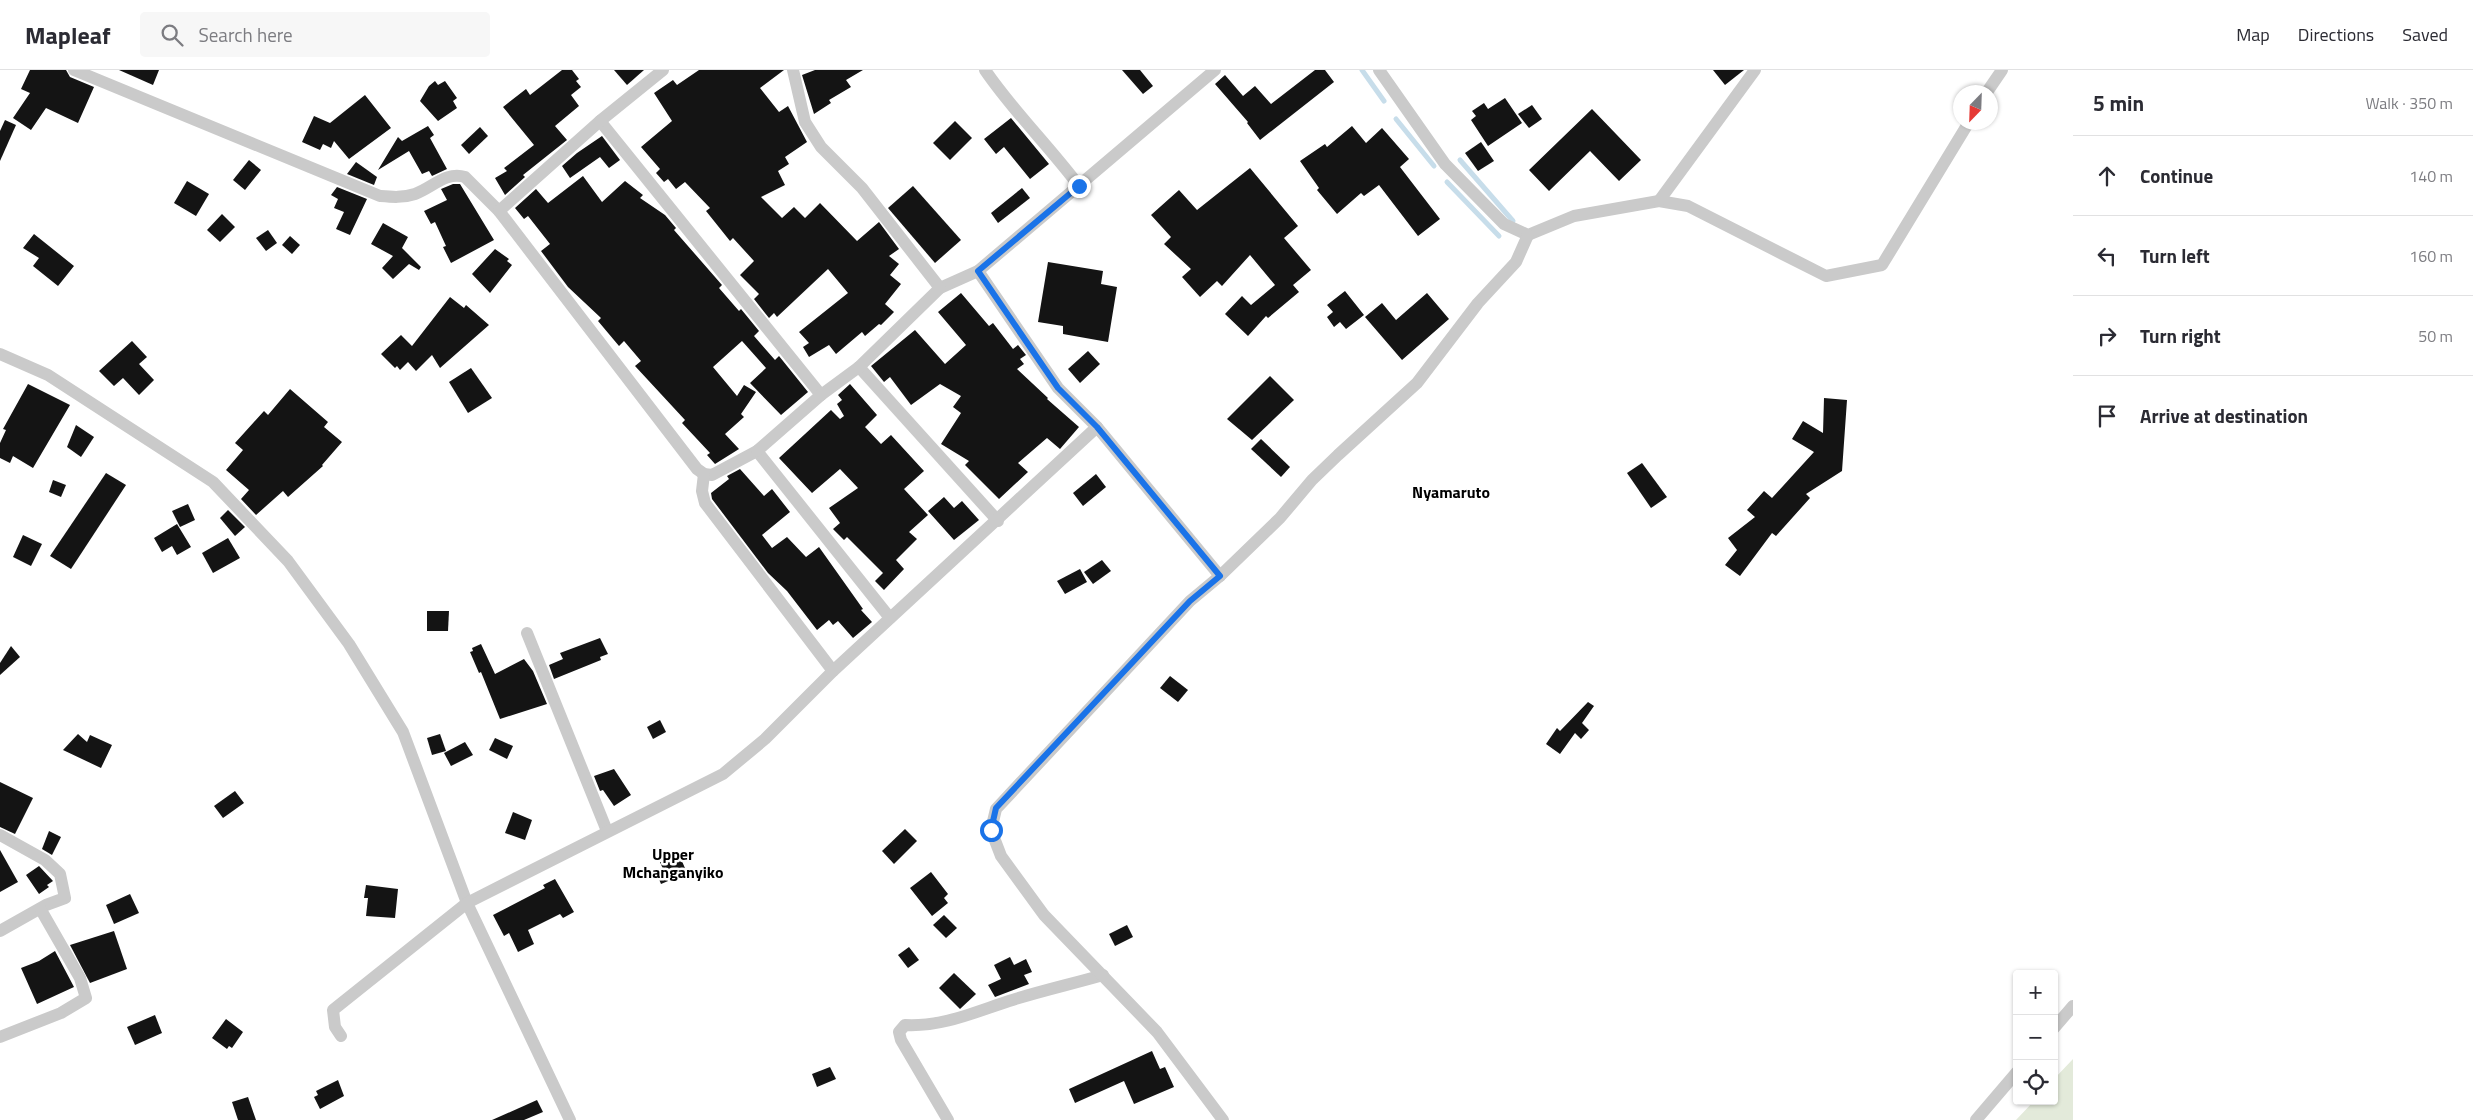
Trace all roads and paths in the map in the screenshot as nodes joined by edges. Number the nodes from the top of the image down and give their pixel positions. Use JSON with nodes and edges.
{"nodes":[{"id":1,"x":74,"y":70,"type":"edge"},
{"id":2,"x":663,"y":70,"type":"edge"},
{"id":3,"x":792,"y":70,"type":"edge"},
{"id":4,"x":985,"y":70,"type":"edge"},
{"id":5,"x":1216,"y":70,"type":"edge"},
{"id":6,"x":1379,"y":70,"type":"edge"},
{"id":7,"x":1755,"y":70,"type":"edge"},
{"id":8,"x":2002,"y":70,"type":"edge"},
{"id":9,"x":1992,"y":85,"type":"edge"},
{"id":10,"x":600,"y":121,"type":"junction"},
{"id":11,"x":1964,"y":130,"type":"edge"},
{"id":12,"x":1079,"y":186,"type":"junction"},
{"id":13,"x":1659,"y":201,"type":"junction"},
{"id":14,"x":498,"y":211,"type":"junction"},
{"id":15,"x":1528,"y":235,"type":"junction"},
{"id":16,"x":978,"y":271,"type":"junction"},
{"id":17,"x":940,"y":288,"type":"junction"},
{"id":18,"x":0,"y":354,"type":"edge"},
{"id":19,"x":860,"y":367,"type":"junction"},
{"id":20,"x":821,"y":395,"type":"junction"},
{"id":21,"x":1097,"y":427,"type":"junction"},
{"id":22,"x":757,"y":451,"type":"junction"},
{"id":23,"x":704,"y":474,"type":"junction"},
{"id":24,"x":998,"y":521,"type":"junction"},
{"id":25,"x":1220,"y":576,"type":"junction"},
{"id":26,"x":890,"y":618,"type":"junction"},
{"id":27,"x":526,"y":633,"type":"dead end"},
{"id":28,"x":833,"y":671,"type":"junction"},
{"id":29,"x":607,"y":832,"type":"junction"},
{"id":30,"x":0,"y":835,"type":"edge"},
{"id":31,"x":467,"y":903,"type":"junction"},
{"id":32,"x":41,"y":910,"type":"junction"},
{"id":33,"x":0,"y":931,"type":"edge"},
{"id":34,"x":1103,"y":976,"type":"junction"},
{"id":35,"x":2073,"y":1006,"type":"edge"},
{"id":36,"x":2058,"y":1023,"type":"edge"},
{"id":37,"x":340,"y":1036,"type":"dead end"},
{"id":38,"x":0,"y":1037,"type":"edge"},
{"id":39,"x":2013,"y":1077,"type":"edge"},
{"id":40,"x":570,"y":1120,"type":"edge"},
{"id":41,"x":948,"y":1120,"type":"edge"},
{"id":42,"x":1223,"y":1120,"type":"edge"},
{"id":43,"x":1976,"y":1120,"type":"edge"}],
"edges":[{"from":1,"to":14,"type":"street"},
{"from":2,"to":10,"type":"street"},
{"from":3,"to":17,"type":"street"},
{"from":4,"to":12,"type":"street"},
{"from":5,"to":12,"type":"street"},
{"from":6,"to":15,"type":"street"},
{"from":7,"to":13,"type":"street"},
{"from":8,"to":9,"type":"street"},
{"from":10,"to":14,"type":"street"},
{"from":10,"to":20,"type":"street"},
{"from":11,"to":13,"type":"street"},
{"from":12,"to":16,"type":"street"},
{"from":13,"to":15,"type":"street"},
{"from":14,"to":23,"type":"street"},
{"from":15,"to":25,"type":"street"},
{"from":16,"to":17,"type":"street"},
{"from":16,"to":21,"type":"street"},
{"from":17,"to":19,"type":"street"},
{"from":18,"to":31,"type":"street"},
{"from":19,"to":20,"type":"street"},
{"from":19,"to":24,"type":"street"},
{"from":20,"to":22,"type":"street"},
{"from":21,"to":24,"type":"street"},
{"from":21,"to":25,"type":"street"},
{"from":22,"to":23,"type":"street"},
{"from":22,"to":26,"type":"street"},
{"from":23,"to":28,"type":"street"},
{"from":24,"to":26,"type":"street"},
{"from":25,"to":34,"type":"street"},
{"from":26,"to":28,"type":"street"},
{"from":27,"to":29,"type":"street"},
{"from":28,"to":29,"type":"street"},
{"from":29,"to":31,"type":"street"},
{"from":30,"to":32,"type":"street"},
{"from":31,"to":37,"type":"street"},
{"from":31,"to":40,"type":"street"},
{"from":32,"to":33,"type":"street"},
{"from":32,"to":38,"type":"street"},
{"from":34,"to":41,"type":"street"},
{"from":34,"to":42,"type":"street"},
{"from":35,"to":36,"type":"street"},
{"from":39,"to":43,"type":"street"}]}
